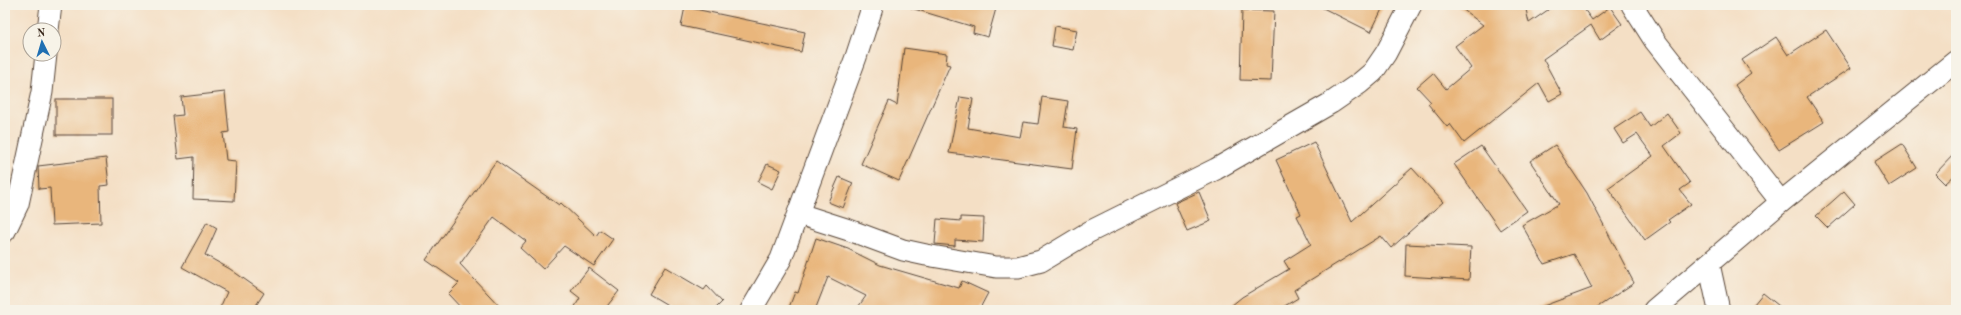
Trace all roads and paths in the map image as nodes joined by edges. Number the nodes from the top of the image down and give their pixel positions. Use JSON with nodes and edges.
{"nodes":[{"id":1,"x":51,"y":5,"type":"edge"},
{"id":2,"x":873,"y":5,"type":"edge"},
{"id":3,"x":1411,"y":5,"type":"edge"},
{"id":4,"x":1632,"y":5,"type":"edge"},
{"id":5,"x":49,"y":22,"type":"edge"},
{"id":6,"x":1956,"y":61,"type":"edge"},
{"id":7,"x":45,"y":62,"type":"edge"},
{"id":8,"x":1781,"y":202,"type":"junction"},
{"id":9,"x":799,"y":214,"type":"junction"},
{"id":10,"x":5,"y":231,"type":"edge"},
{"id":11,"x":1709,"y":264,"type":"junction"},
{"id":12,"x":751,"y":310,"type":"edge"},
{"id":13,"x":1654,"y":310,"type":"edge"},
{"id":14,"x":1718,"y":310,"type":"edge"}],
"edges":[{"from":1,"to":5,"type":"street"},
{"from":2,"to":9,"type":"street"},
{"from":3,"to":9,"type":"street"},
{"from":4,"to":8,"type":"street"},
{"from":6,"to":8,"type":"street"},
{"from":7,"to":10,"type":"street"},
{"from":8,"to":11,"type":"street"},
{"from":9,"to":12,"type":"street"},
{"from":11,"to":13,"type":"street"},
{"from":11,"to":14,"type":"street"}]}
